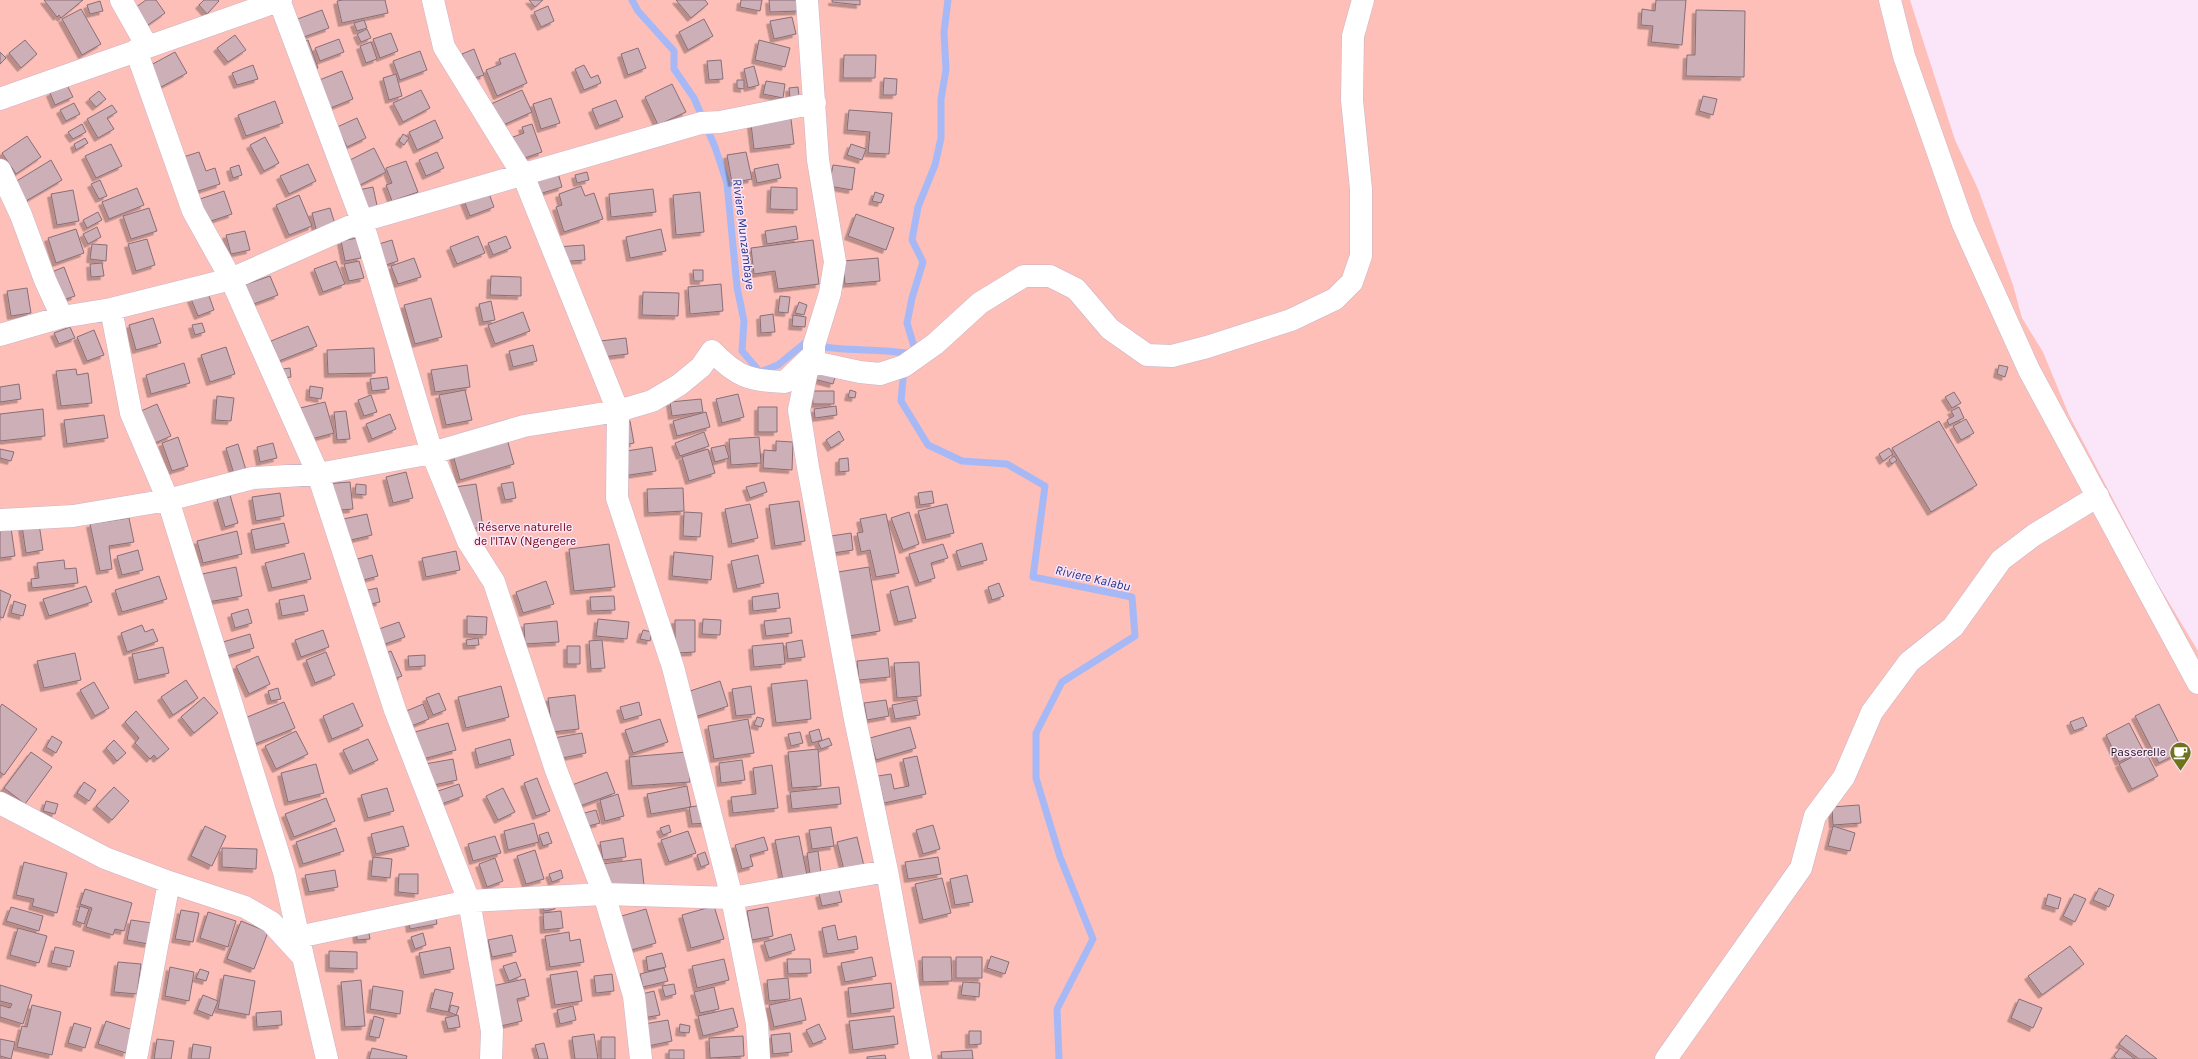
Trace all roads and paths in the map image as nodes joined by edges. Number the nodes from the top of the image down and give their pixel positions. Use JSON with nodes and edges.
{"nodes":[{"id":1,"x":121,"y":0,"type":"edge"},
{"id":2,"x":279,"y":0,"type":"edge"},
{"id":3,"x":433,"y":0,"type":"edge"},
{"id":4,"x":807,"y":0,"type":"edge"},
{"id":5,"x":1363,"y":0,"type":"edge"},
{"id":6,"x":1890,"y":0,"type":"edge"},
{"id":7,"x":141,"y":48,"type":"junction"},
{"id":8,"x":0,"y":99,"type":"edge"},
{"id":9,"x":814,"y":103,"type":"junction"},
{"id":10,"x":0,"y":170,"type":"edge"},
{"id":11,"x":523,"y":175,"type":"junction"},
{"id":12,"x":362,"y":221,"type":"junction"},
{"id":13,"x":231,"y":279,"type":"junction"},
{"id":14,"x":111,"y":309,"type":"junction"},
{"id":15,"x":62,"y":317,"type":"junction"},
{"id":16,"x":0,"y":335,"type":"edge"},
{"id":17,"x":814,"y":350,"type":"junction"},
{"id":18,"x":618,"y":412,"type":"junction"},
{"id":19,"x":432,"y":453,"type":"junction"},
{"id":20,"x":318,"y":474,"type":"junction"},
{"id":21,"x":2098,"y":496,"type":"junction"},
{"id":22,"x":168,"y":500,"type":"junction"},
{"id":23,"x":0,"y":520,"type":"edge"},
{"id":24,"x":2198,"y":683,"type":"edge"},
{"id":25,"x":0,"y":803,"type":"edge"},
{"id":26,"x":887,"y":871,"type":"junction"},
{"id":27,"x":169,"y":882,"type":"junction"},
{"id":28,"x":604,"y":894,"type":"junction"},
{"id":29,"x":732,"y":898,"type":"junction"},
{"id":30,"x":469,"y":902,"type":"junction"},
{"id":31,"x":300,"y":947,"type":"junction"},
{"id":32,"x":136,"y":1059,"type":"edge"},
{"id":33,"x":327,"y":1059,"type":"edge"},
{"id":34,"x":491,"y":1059,"type":"edge"},
{"id":35,"x":641,"y":1059,"type":"edge"},
{"id":36,"x":759,"y":1059,"type":"edge"},
{"id":37,"x":921,"y":1059,"type":"edge"},
{"id":38,"x":1666,"y":1059,"type":"edge"}],
"edges":[{"from":1,"to":7,"type":"street"},
{"from":2,"to":7,"type":"street"},
{"from":2,"to":12,"type":"street"},
{"from":3,"to":11,"type":"street"},
{"from":4,"to":9,"type":"street"},
{"from":5,"to":17,"type":"street"},
{"from":6,"to":21,"type":"street"},
{"from":7,"to":8,"type":"street"},
{"from":7,"to":13,"type":"street"},
{"from":9,"to":11,"type":"street"},
{"from":9,"to":17,"type":"street"},
{"from":10,"to":15,"type":"street"},
{"from":11,"to":12,"type":"street"},
{"from":11,"to":18,"type":"street"},
{"from":12,"to":13,"type":"street"},
{"from":12,"to":19,"type":"street"},
{"from":13,"to":14,"type":"street"},
{"from":13,"to":20,"type":"street"},
{"from":14,"to":15,"type":"street"},
{"from":14,"to":22,"type":"street"},
{"from":15,"to":16,"type":"street"},
{"from":17,"to":18,"type":"street"},
{"from":17,"to":26,"type":"street"},
{"from":18,"to":19,"type":"street"},
{"from":18,"to":29,"type":"street"},
{"from":19,"to":20,"type":"street"},
{"from":19,"to":28,"type":"street"},
{"from":20,"to":22,"type":"street"},
{"from":20,"to":30,"type":"street"},
{"from":21,"to":24,"type":"street"},
{"from":21,"to":38,"type":"street"},
{"from":22,"to":23,"type":"street"},
{"from":22,"to":31,"type":"street"},
{"from":25,"to":27,"type":"street"},
{"from":26,"to":29,"type":"street"},
{"from":26,"to":37,"type":"street"},
{"from":27,"to":31,"type":"street"},
{"from":27,"to":32,"type":"street"},
{"from":28,"to":29,"type":"street"},
{"from":28,"to":30,"type":"street"},
{"from":28,"to":35,"type":"street"},
{"from":29,"to":36,"type":"street"},
{"from":30,"to":31,"type":"street"},
{"from":30,"to":34,"type":"street"},
{"from":31,"to":33,"type":"street"}]}
